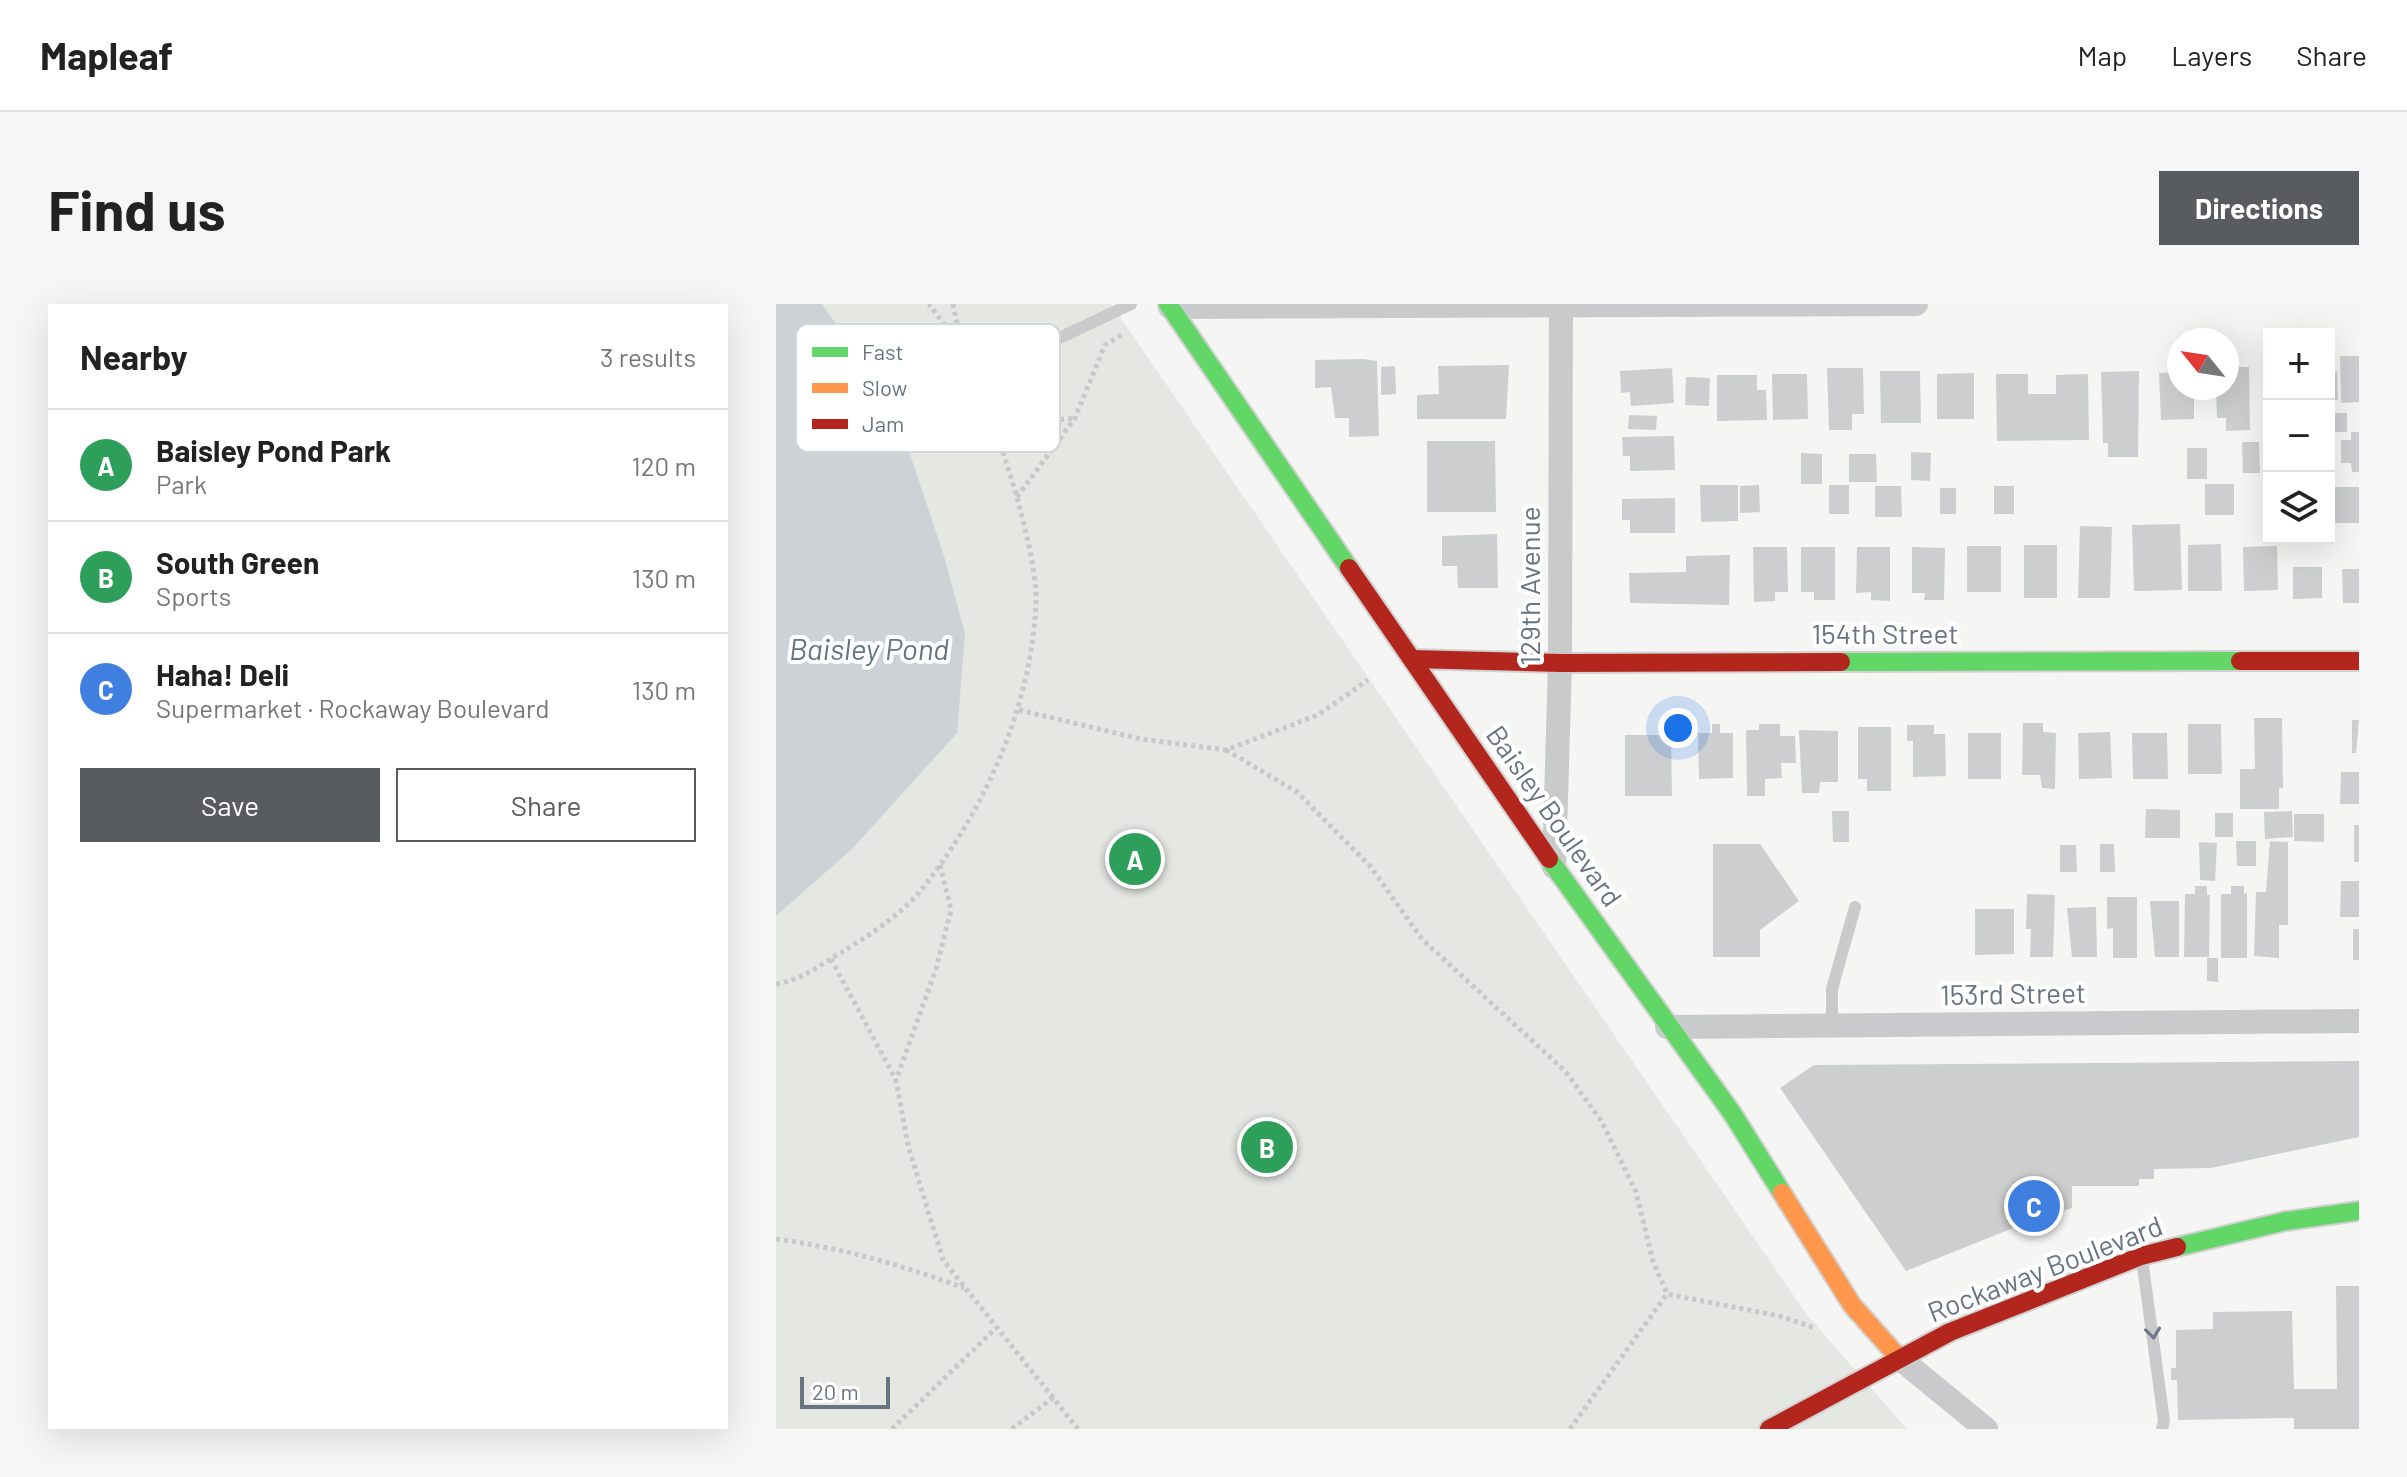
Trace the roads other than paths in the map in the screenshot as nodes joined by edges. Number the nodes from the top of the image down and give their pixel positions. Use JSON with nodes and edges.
{"nodes":[{"id":1,"x":1131,"y":304,"type":"edge"},
{"id":2,"x":1561,"y":304,"type":"edge"},
{"id":3,"x":1916,"y":304,"type":"edge"},
{"id":4,"x":1169,"y":306,"type":"edge"},
{"id":5,"x":1060,"y":338,"type":"edge"},
{"id":6,"x":1412,"y":659,"type":"junction"},
{"id":7,"x":2359,"y":661,"type":"edge"},
{"id":8,"x":1560,"y":663,"type":"junction"},
{"id":9,"x":1554,"y":867,"type":"junction"},
{"id":10,"x":1855,"y":907,"type":"dead end"},
{"id":11,"x":2359,"y":1021,"type":"edge"},
{"id":12,"x":1832,"y":1025,"type":"junction"},
{"id":13,"x":1667,"y":1027,"type":"junction"},
{"id":14,"x":2359,"y":1211,"type":"edge"},
{"id":15,"x":2141,"y":1256,"type":"junction"},
{"id":16,"x":1898,"y":1357,"type":"junction"},
{"id":17,"x":1769,"y":1429,"type":"edge"},
{"id":18,"x":1986,"y":1429,"type":"edge"},
{"id":19,"x":2162,"y":1429,"type":"edge"}],
"edges":[{"from":1,"to":5,"type":"lane"},
{"from":2,"to":3,"type":"street"},
{"from":2,"to":4,"type":"street"},
{"from":2,"to":8,"type":"street","name":"129th Avenue"},
{"from":4,"to":6,"type":"main road","name":"Baisley Boulevard"},
{"from":6,"to":8,"type":"main road","name":"154th Street"},
{"from":6,"to":9,"type":"main road","name":"Baisley Boulevard"},
{"from":7,"to":8,"type":"main road","name":"154th Street"},
{"from":8,"to":9,"type":"street","name":"129th Avenue"},
{"from":9,"to":13,"type":"main road","name":"Baisley Boulevard"},
{"from":10,"to":12,"type":"lane"},
{"from":11,"to":12,"type":"street","name":"153rd Street"},
{"from":12,"to":13,"type":"street","name":"153rd Street"},
{"from":13,"to":16,"type":"main road","name":"Baisley Boulevard"},
{"from":14,"to":15,"type":"main road","name":"Rockaway Boulevard"},
{"from":15,"to":16,"type":"main road","name":"Rockaway Boulevard"},
{"from":15,"to":19,"type":"lane","one_way":true},
{"from":16,"to":17,"type":"main road","name":"Rockaway Boulevard"},
{"from":16,"to":18,"type":"street"}]}
